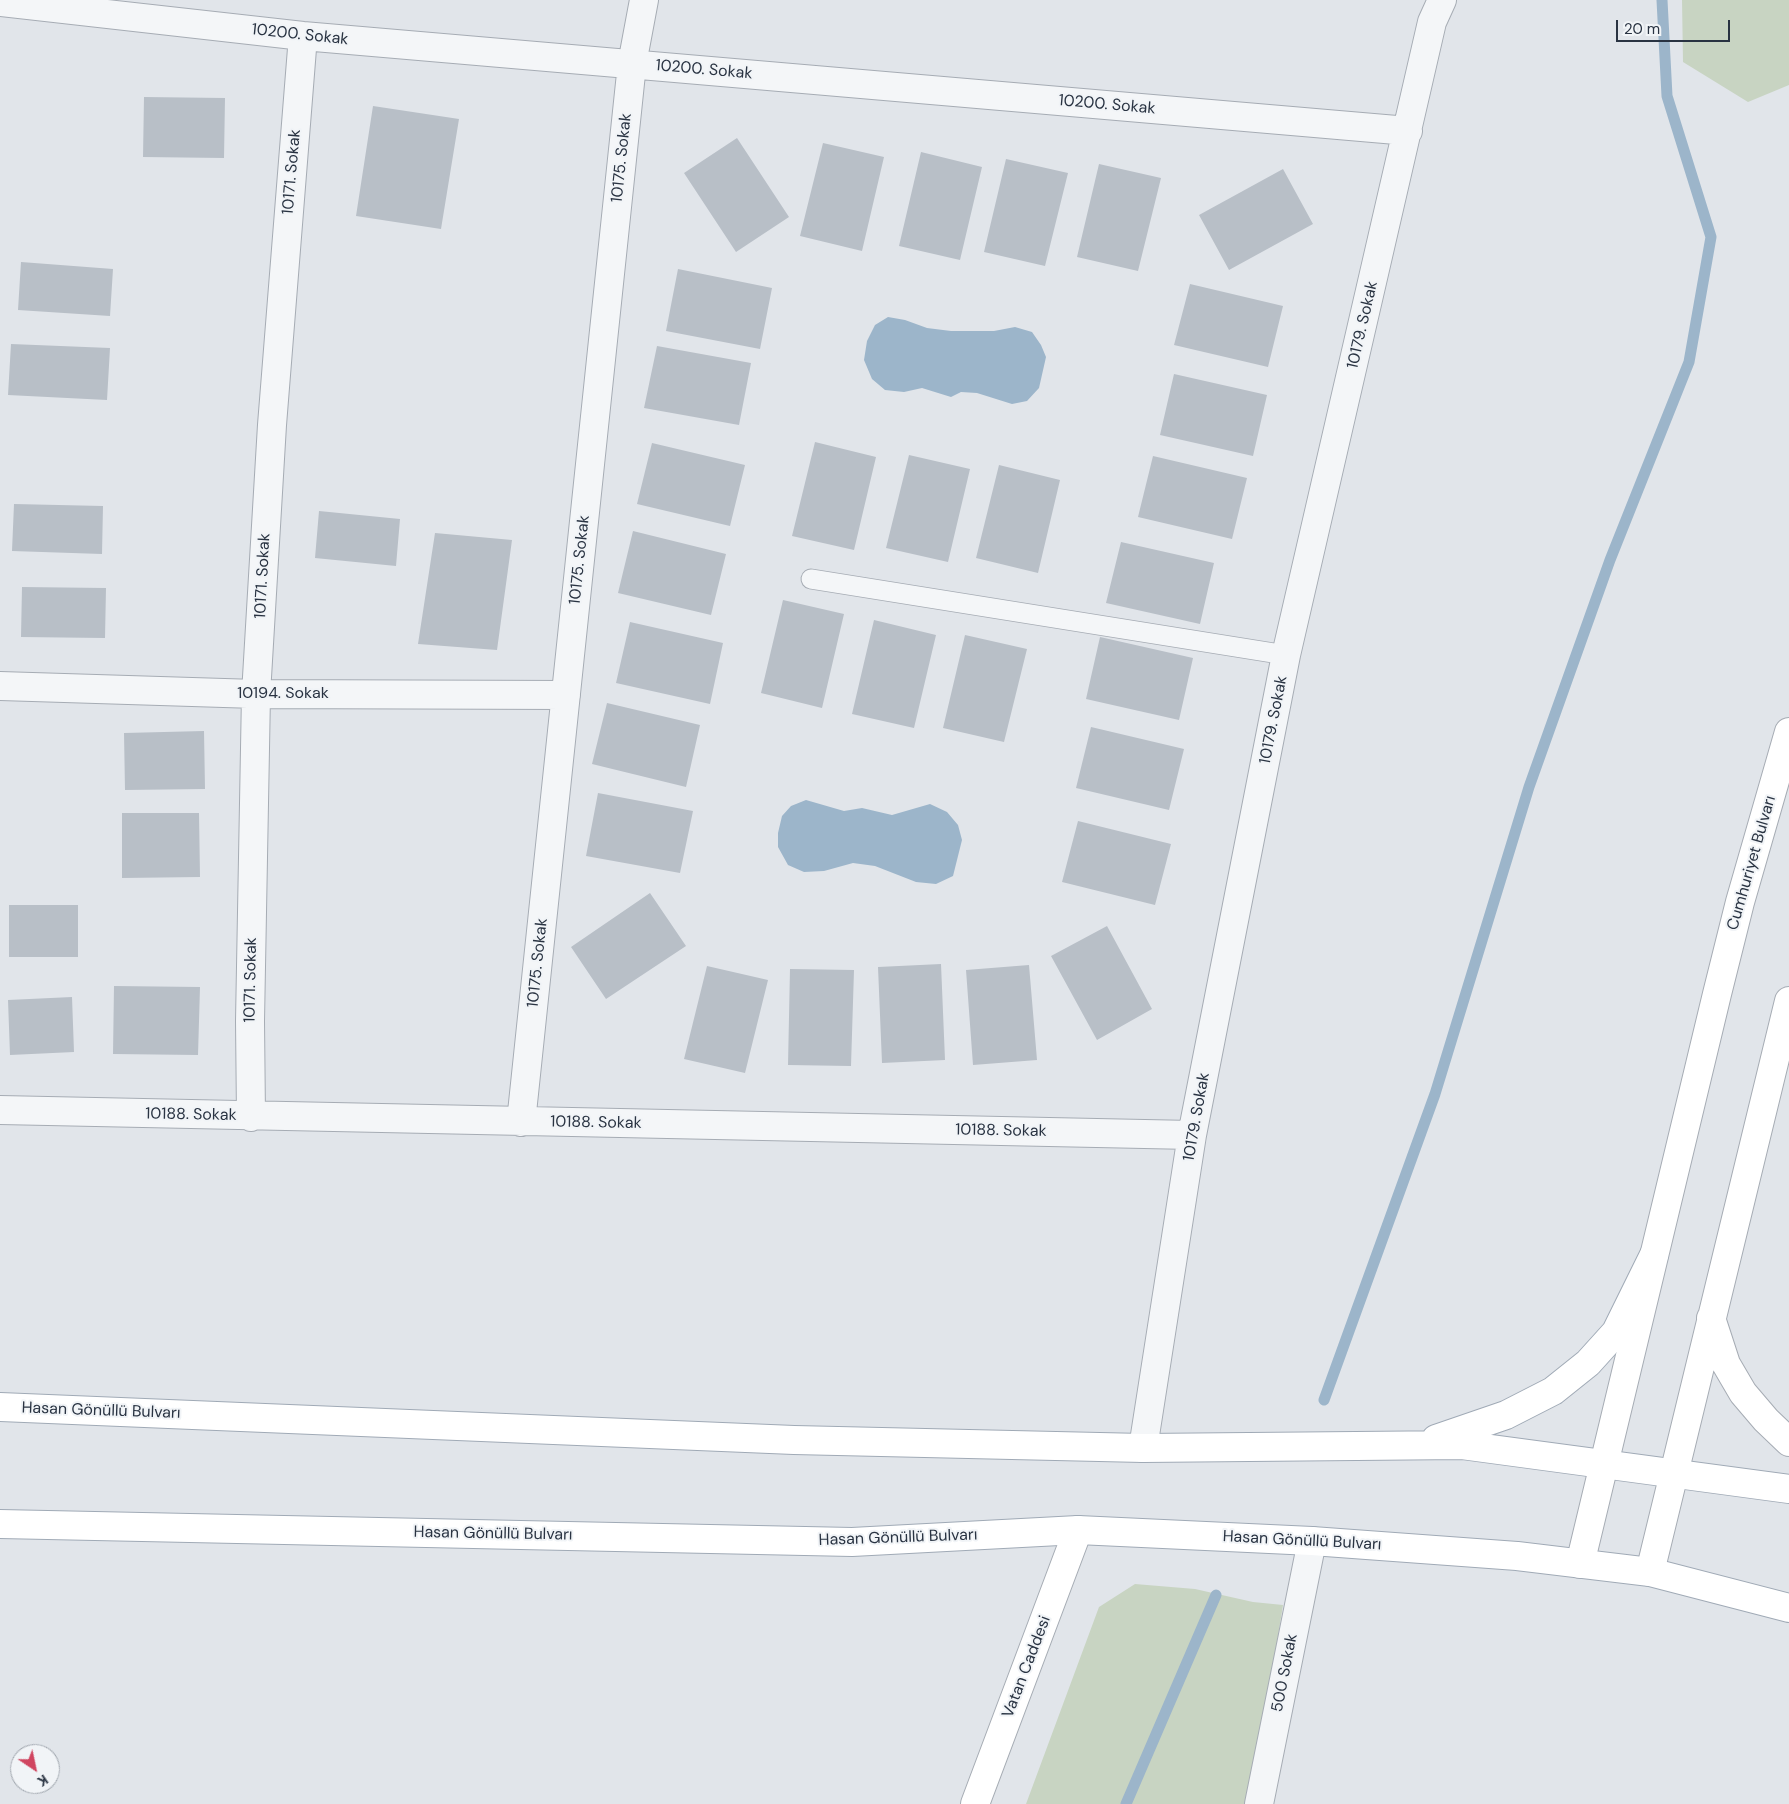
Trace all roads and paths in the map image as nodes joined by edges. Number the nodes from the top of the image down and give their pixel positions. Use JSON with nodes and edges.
{"nodes":[{"id":1,"x":644,"y":0,"type":"edge"},
{"id":2,"x":1442,"y":0,"type":"edge"},
{"id":3,"x":0,"y":2,"type":"edge"},
{"id":4,"x":303,"y":36,"type":"junction"},
{"id":5,"x":632,"y":64,"type":"junction"},
{"id":6,"x":1408,"y":131,"type":"junction"},
{"id":7,"x":811,"y":579,"type":"dead end"},
{"id":8,"x":1286,"y":656,"type":"junction"},
{"id":9,"x":0,"y":686,"type":"edge"},
{"id":10,"x":256,"y":694,"type":"junction"},
{"id":11,"x":566,"y":694,"type":"junction"},
{"id":12,"x":1789,"y":732,"type":"edge"},
{"id":13,"x":1789,"y":1001,"type":"edge"},
{"id":14,"x":0,"y":1110,"type":"edge"},
{"id":15,"x":251,"y":1117,"type":"junction"},
{"id":16,"x":521,"y":1122,"type":"junction"},
{"id":17,"x":1192,"y":1135,"type":"junction"},
{"id":18,"x":1654,"y":1256,"type":"junction"},
{"id":19,"x":1712,"y":1318,"type":"junction"},
{"id":20,"x":0,"y":1407,"type":"edge"},
{"id":21,"x":1789,"y":1442,"type":"edge"},
{"id":22,"x":1418,"y":1446,"type":"junction"},
{"id":23,"x":1143,"y":1448,"type":"junction"},
{"id":24,"x":1604,"y":1464,"type":"junction"},
{"id":25,"x":1674,"y":1473,"type":"junction"},
{"id":26,"x":1789,"y":1489,"type":"edge"},
{"id":27,"x":0,"y":1524,"type":"edge"},
{"id":28,"x":1078,"y":1530,"type":"junction"},
{"id":29,"x":1312,"y":1541,"type":"junction"},
{"id":30,"x":1580,"y":1564,"type":"junction"},
{"id":31,"x":1650,"y":1572,"type":"junction"},
{"id":32,"x":1788,"y":1608,"type":"edge"},
{"id":33,"x":975,"y":1804,"type":"edge"},
{"id":34,"x":1259,"y":1804,"type":"edge"}],
"edges":[{"from":1,"to":5,"type":"street","name":"10175. Sokak"},
{"from":2,"to":6,"type":"street","name":"10179. Sokak"},
{"from":3,"to":4,"type":"street","name":"10200. Sokak"},
{"from":4,"to":5,"type":"street","name":"10200. Sokak"},
{"from":4,"to":10,"type":"street","name":"10171. Sokak"},
{"from":5,"to":6,"type":"street","name":"10200. Sokak"},
{"from":5,"to":11,"type":"street","name":"10175. Sokak"},
{"from":6,"to":8,"type":"street","name":"10179. Sokak"},
{"from":7,"to":8,"type":"lane"},
{"from":8,"to":17,"type":"street","name":"10179. Sokak"},
{"from":9,"to":10,"type":"street","name":"10194. Sokak"},
{"from":10,"to":11,"type":"street","name":"10194. Sokak"},
{"from":10,"to":15,"type":"street","name":"10171. Sokak"},
{"from":11,"to":16,"type":"street","name":"10175. Sokak"},
{"from":12,"to":18,"type":"main road","name":"Cumhuriyet Bulvarı"},
{"from":13,"to":19,"type":"main road"},
{"from":14,"to":15,"type":"street","name":"10188. Sokak"},
{"from":15,"to":16,"type":"street","name":"10188. Sokak"},
{"from":16,"to":17,"type":"street","name":"10188. Sokak"},
{"from":17,"to":23,"type":"street","name":"10179. Sokak"},
{"from":18,"to":22,"type":"main road"},
{"from":18,"to":24,"type":"main road"},
{"from":19,"to":21,"type":"main road"},
{"from":19,"to":25,"type":"main road"},
{"from":20,"to":23,"type":"main road","name":"Hasan Gönüllü Bulvarı"},
{"from":22,"to":23,"type":"main road","name":"Hasan Gönüllü Bulvarı"},
{"from":22,"to":24,"type":"main road","name":"Hasan Gönüllü Bulvarı"},
{"from":24,"to":25,"type":"main road","name":"Hasan Gönüllü Bulvarı"},
{"from":24,"to":30,"type":"main road"},
{"from":25,"to":26,"type":"main road","name":"Hasan Gönüllü Bulvarı"},
{"from":25,"to":31,"type":"main road"},
{"from":27,"to":28,"type":"main road","name":"Hasan Gönüllü Bulvarı"},
{"from":28,"to":29,"type":"main road","name":"Hasan Gönüllü Bulvarı"},
{"from":28,"to":33,"type":"main road","name":"Vatan Caddesi"},
{"from":29,"to":30,"type":"main road","name":"Hasan Gönüllü Bulvarı"},
{"from":29,"to":34,"type":"street","name":"500 Sokak"},
{"from":30,"to":31,"type":"main road","name":"Hasan Gönüllü Bulvarı"},
{"from":31,"to":32,"type":"main road","name":"Hasan Gönüllü Bulvarı"}]}
